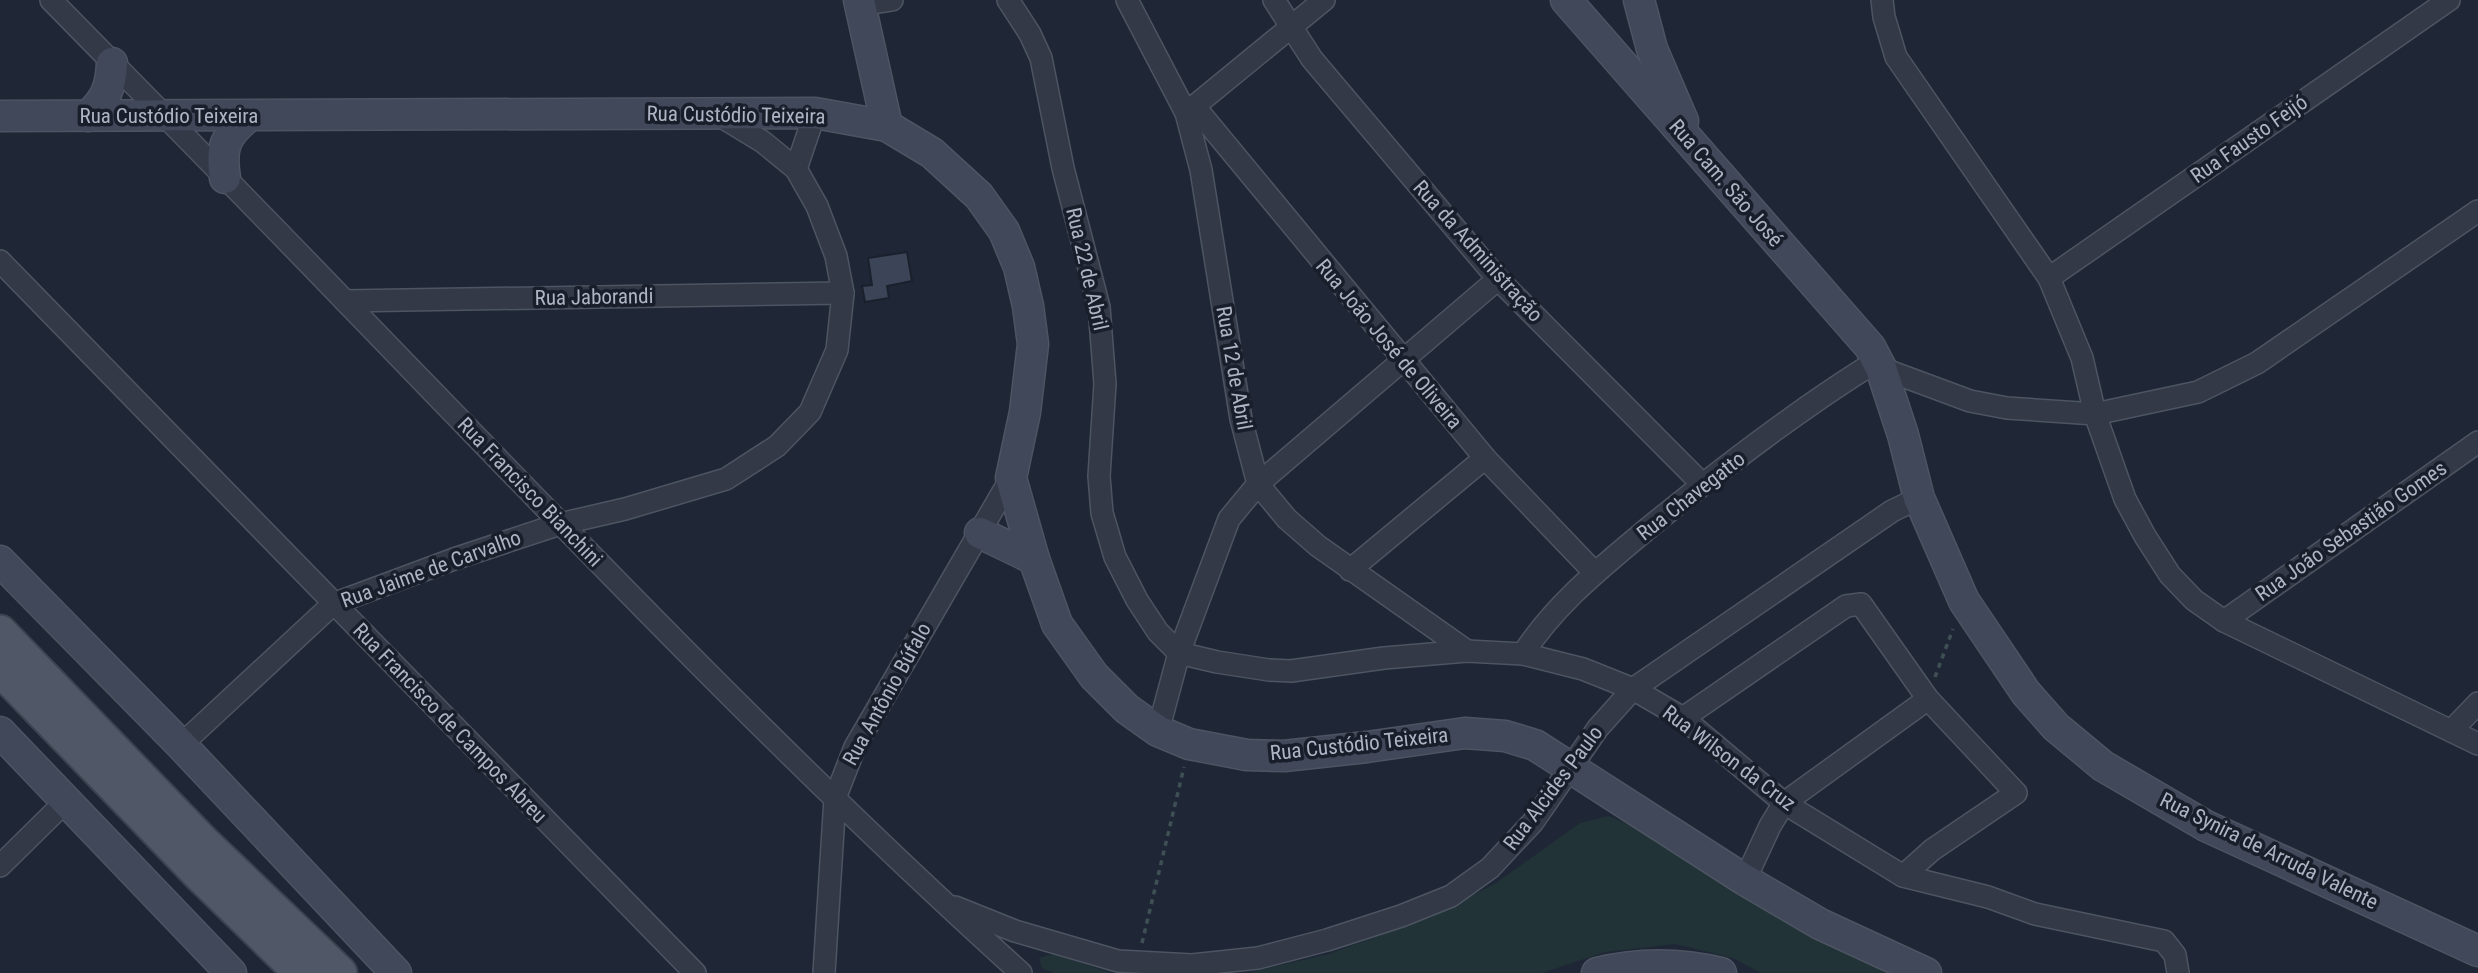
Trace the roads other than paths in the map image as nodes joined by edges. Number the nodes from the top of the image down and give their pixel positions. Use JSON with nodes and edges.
{"nodes":[{"id":1,"x":51,"y":0,"type":"edge"},
{"id":2,"x":892,"y":0,"type":"edge"},
{"id":3,"x":1008,"y":0,"type":"edge"},
{"id":4,"x":1127,"y":0,"type":"edge"},
{"id":5,"x":1274,"y":0,"type":"edge"},
{"id":6,"x":1324,"y":0,"type":"edge"},
{"id":7,"x":1566,"y":0,"type":"edge"},
{"id":8,"x":1639,"y":0,"type":"edge"},
{"id":9,"x":1882,"y":0,"type":"edge"},
{"id":10,"x":2449,"y":0,"type":"edge"},
{"id":11,"x":859,"y":3,"type":"edge"},
{"id":12,"x":1290,"y":29,"type":"junction"},
{"id":13,"x":1649,"y":40,"type":"junction"},
{"id":14,"x":1616,"y":58,"type":"junction"},
{"id":15,"x":112,"y":63,"type":"junction"},
{"id":16,"x":1190,"y":109,"type":"junction"},
{"id":17,"x":716,"y":113,"type":"junction"},
{"id":18,"x":815,"y":113,"type":"junction"},
{"id":19,"x":88,"y":116,"type":"junction"},
{"id":20,"x":165,"y":116,"type":"junction"},
{"id":21,"x":249,"y":116,"type":"junction"},
{"id":22,"x":0,"y":117,"type":"edge"},
{"id":23,"x":887,"y":126,"type":"junction"},
{"id":24,"x":1694,"y":147,"type":"junction"},
{"id":25,"x":796,"y":169,"type":"junction"},
{"id":26,"x":225,"y":178,"type":"junction"},
{"id":27,"x":2478,"y":211,"type":"edge"},
{"id":28,"x":0,"y":261,"type":"edge"},
{"id":29,"x":2049,"y":278,"type":"junction"},
{"id":30,"x":1498,"y":279,"type":"junction"},
{"id":31,"x":843,"y":293,"type":"junction"},
{"id":32,"x":345,"y":301,"type":"junction"},
{"id":33,"x":1403,"y":359,"type":"junction"},
{"id":34,"x":1881,"y":368,"type":"junction"},
{"id":35,"x":2095,"y":414,"type":"junction"},
{"id":36,"x":2478,"y":442,"type":"edge"},
{"id":37,"x":1485,"y":458,"type":"junction"},
{"id":38,"x":1012,"y":478,"type":"junction"},
{"id":39,"x":1258,"y":484,"type":"junction"},
{"id":40,"x":1702,"y":484,"type":"junction"},
{"id":41,"x":1919,"y":498,"type":"junction"},
{"id":42,"x":560,"y":524,"type":"junction"},
{"id":43,"x":980,"y":533,"type":"junction"},
{"id":44,"x":1034,"y":559,"type":"junction"},
{"id":45,"x":0,"y":561,"type":"edge"},
{"id":46,"x":1350,"y":570,"type":"junction"},
{"id":47,"x":1595,"y":573,"type":"junction"},
{"id":48,"x":333,"y":604,"type":"junction"},
{"id":49,"x":2224,"y":621,"type":"junction"},
{"id":50,"x":0,"y":632,"type":"edge"},
{"id":51,"x":1467,"y":651,"type":"junction"},
{"id":52,"x":1179,"y":653,"type":"junction"},
{"id":53,"x":1523,"y":654,"type":"junction"},
{"id":54,"x":0,"y":669,"type":"edge"},
{"id":55,"x":1633,"y":689,"type":"junction"},
{"id":56,"x":1928,"y":699,"type":"junction"},
{"id":57,"x":2478,"y":703,"type":"edge"},
{"id":58,"x":1683,"y":718,"type":"junction"},
{"id":59,"x":1158,"y":730,"type":"junction"},
{"id":60,"x":2452,"y":730,"type":"junction"},
{"id":61,"x":0,"y":732,"type":"edge"},
{"id":62,"x":2478,"y":744,"type":"edge"},
{"id":63,"x":181,"y":745,"type":"junction"},
{"id":64,"x":1571,"y":769,"type":"junction"},
{"id":65,"x":835,"y":799,"type":"junction"},
{"id":66,"x":65,"y":802,"type":"junction"},
{"id":67,"x":1784,"y":803,"type":"junction"},
{"id":68,"x":0,"y":866,"type":"edge"},
{"id":69,"x":1903,"y":876,"type":"junction"},
{"id":70,"x":1745,"y":880,"type":"junction"},
{"id":71,"x":940,"y":900,"type":"junction"},
{"id":72,"x":2478,"y":951,"type":"edge"},
{"id":73,"x":2177,"y":964,"type":"edge"},
{"id":74,"x":231,"y":973,"type":"edge"},
{"id":75,"x":301,"y":973,"type":"edge"},
{"id":76,"x":340,"y":973,"type":"edge"},
{"id":77,"x":396,"y":973,"type":"edge"},
{"id":78,"x":695,"y":973,"type":"edge"},
{"id":79,"x":824,"y":973,"type":"edge"},
{"id":80,"x":1021,"y":973,"type":"edge"},
{"id":81,"x":1597,"y":973,"type":"edge"},
{"id":82,"x":1721,"y":973,"type":"edge"},
{"id":83,"x":1926,"y":973,"type":"edge"}],
"edges":[{"from":1,"to":15,"type":"street","name":"Rua Francisco Bianchini"},
{"from":2,"to":11,"type":"street"},
{"from":3,"to":52,"type":"street","name":"Rua 22 de Abril"},
{"from":4,"to":16,"type":"street","name":"Rua 12 de Abril"},
{"from":5,"to":12,"type":"street","name":"Rua da Administração"},
{"from":6,"to":12,"type":"street"},
{"from":7,"to":14,"type":"street","name":"Rua Cam. São José"},
{"from":8,"to":13,"type":"street"},
{"from":9,"to":29,"type":"street"},
{"from":10,"to":29,"type":"street","name":"Rua Fausto Feijó"},
{"from":11,"to":23,"type":"street"},
{"from":12,"to":16,"type":"street"},
{"from":12,"to":30,"type":"street","name":"Rua da Administração"},
{"from":13,"to":14,"type":"street"},
{"from":13,"to":24,"type":"street"},
{"from":14,"to":24,"type":"street","name":"Rua Cam. São José"},
{"from":15,"to":19,"type":"street"},
{"from":15,"to":20,"type":"street","name":"Rua Francisco Bianchini"},
{"from":16,"to":33,"type":"street","name":"Rua João José de Oliveira"},
{"from":16,"to":39,"type":"street","name":"Rua 12 de Abril"},
{"from":17,"to":18,"type":"street","name":"Rua Custódio Teixeira"},
{"from":17,"to":21,"type":"street","name":"Rua Custódio Teixeira"},
{"from":17,"to":25,"type":"street","name":"Rua Jaime de Carvalho"},
{"from":18,"to":23,"type":"street","name":"Rua Custódio Teixeira"},
{"from":18,"to":25,"type":"street"},
{"from":19,"to":20,"type":"street","name":"Rua Custódio Teixeira"},
{"from":19,"to":22,"type":"street","name":"Rua Custódio Teixeira"},
{"from":20,"to":21,"type":"street","name":"Rua Custódio Teixeira"},
{"from":20,"to":26,"type":"street","name":"Rua Francisco Bianchini"},
{"from":21,"to":26,"type":"street"},
{"from":23,"to":38,"type":"street","name":"Rua Custódio Teixeira"},
{"from":24,"to":34,"type":"street","name":"Rua Cam. São José"},
{"from":25,"to":31,"type":"street","name":"Rua Jaime de Carvalho"},
{"from":26,"to":32,"type":"street","name":"Rua Francisco Bianchini"},
{"from":27,"to":35,"type":"street"},
{"from":28,"to":48,"type":"street","name":"Rua Francisco de Campos Abreu"},
{"from":29,"to":35,"type":"street"},
{"from":30,"to":33,"type":"street"},
{"from":30,"to":40,"type":"street","name":"Rua da Administração"},
{"from":31,"to":32,"type":"street","name":"Rua Jaborandi"},
{"from":31,"to":42,"type":"street","name":"Rua Jaime de Carvalho"},
{"from":32,"to":42,"type":"street","name":"Rua Francisco Bianchini"},
{"from":33,"to":37,"type":"street","name":"Rua João José de Oliveira"},
{"from":33,"to":39,"type":"street"},
{"from":34,"to":35,"type":"street"},
{"from":34,"to":40,"type":"street","name":"Rua Chavegatto"},
{"from":34,"to":41,"type":"street","name":"Rua Synira de Arruda Valente"},
{"from":35,"to":49,"type":"street"},
{"from":36,"to":49,"type":"street","name":"Rua João Sebastião Gomes"},
{"from":37,"to":46,"type":"street"},
{"from":37,"to":47,"type":"street","name":"Rua João José de Oliveira"},
{"from":38,"to":43,"type":"street","name":"Rua Antônio Búfalo"},
{"from":38,"to":44,"type":"street","name":"Rua Custódio Teixeira"},
{"from":39,"to":46,"type":"street","name":"Rua 12 de Abril"},
{"from":39,"to":52,"type":"street"},
{"from":40,"to":47,"type":"street","name":"Rua Chavegatto"},
{"from":41,"to":55,"type":"street","name":"Rua Alcides Paulo"},
{"from":41,"to":72,"type":"street","name":"Rua Synira de Arruda Valente"},
{"from":42,"to":48,"type":"street","name":"Rua Jaime de Carvalho"},
{"from":42,"to":65,"type":"street","name":"Rua Francisco Bianchini"},
{"from":43,"to":44,"type":"street"},
{"from":43,"to":65,"type":"street","name":"Rua Antônio Búfalo"},
{"from":44,"to":59,"type":"street","name":"Rua Custódio Teixeira"},
{"from":45,"to":63,"type":"street"},
{"from":46,"to":51,"type":"street","name":"Rua 12 de Abril"},
{"from":47,"to":53,"type":"street","name":"Rua Chavegatto"},
{"from":48,"to":63,"type":"street","name":"Rua Jaime de Carvalho"},
{"from":48,"to":78,"type":"street","name":"Rua Francisco de Campos Abreu"},
{"from":49,"to":60,"type":"street"},
{"from":50,"to":76,"type":"main road"},
{"from":51,"to":52,"type":"street","name":"Rua Wilson da Cruz"},
{"from":51,"to":53,"type":"street","name":"Rua Wilson da Cruz"},
{"from":52,"to":59,"type":"street"},
{"from":53,"to":55,"type":"street","name":"Rua Wilson da Cruz"},
{"from":54,"to":75,"type":"main road"},
{"from":55,"to":58,"type":"street","name":"Rua Wilson da Cruz"},
{"from":55,"to":64,"type":"street","name":"Rua Alcides Paulo"},
{"from":56,"to":58,"type":"street"},
{"from":56,"to":67,"type":"street"},
{"from":56,"to":69,"type":"street"},
{"from":57,"to":60,"type":"street"},
{"from":58,"to":67,"type":"street","name":"Rua Wilson da Cruz"},
{"from":59,"to":64,"type":"street","name":"Rua Custódio Teixeira"},
{"from":60,"to":62,"type":"street"},
{"from":61,"to":66,"type":"street"},
{"from":63,"to":77,"type":"street"},
{"from":64,"to":70,"type":"street","name":"Rua Custódio Teixeira"},
{"from":64,"to":71,"type":"street","name":"Rua Alcides Paulo"},
{"from":65,"to":71,"type":"street","name":"Rua Francisco Bianchini"},
{"from":65,"to":79,"type":"street","name":"Rua Antônio Búfalo"},
{"from":66,"to":68,"type":"street"},
{"from":66,"to":74,"type":"street"},
{"from":67,"to":69,"type":"street","name":"Rua Wilson da Cruz"},
{"from":67,"to":70,"type":"street"},
{"from":69,"to":73,"type":"street","name":"Rua Wilson da Cruz"},
{"from":70,"to":83,"type":"street","name":"Rua Custódio Teixeira"},
{"from":71,"to":80,"type":"street","name":"Rua Francisco Bianchini"},
{"from":81,"to":82,"type":"street"}]}
